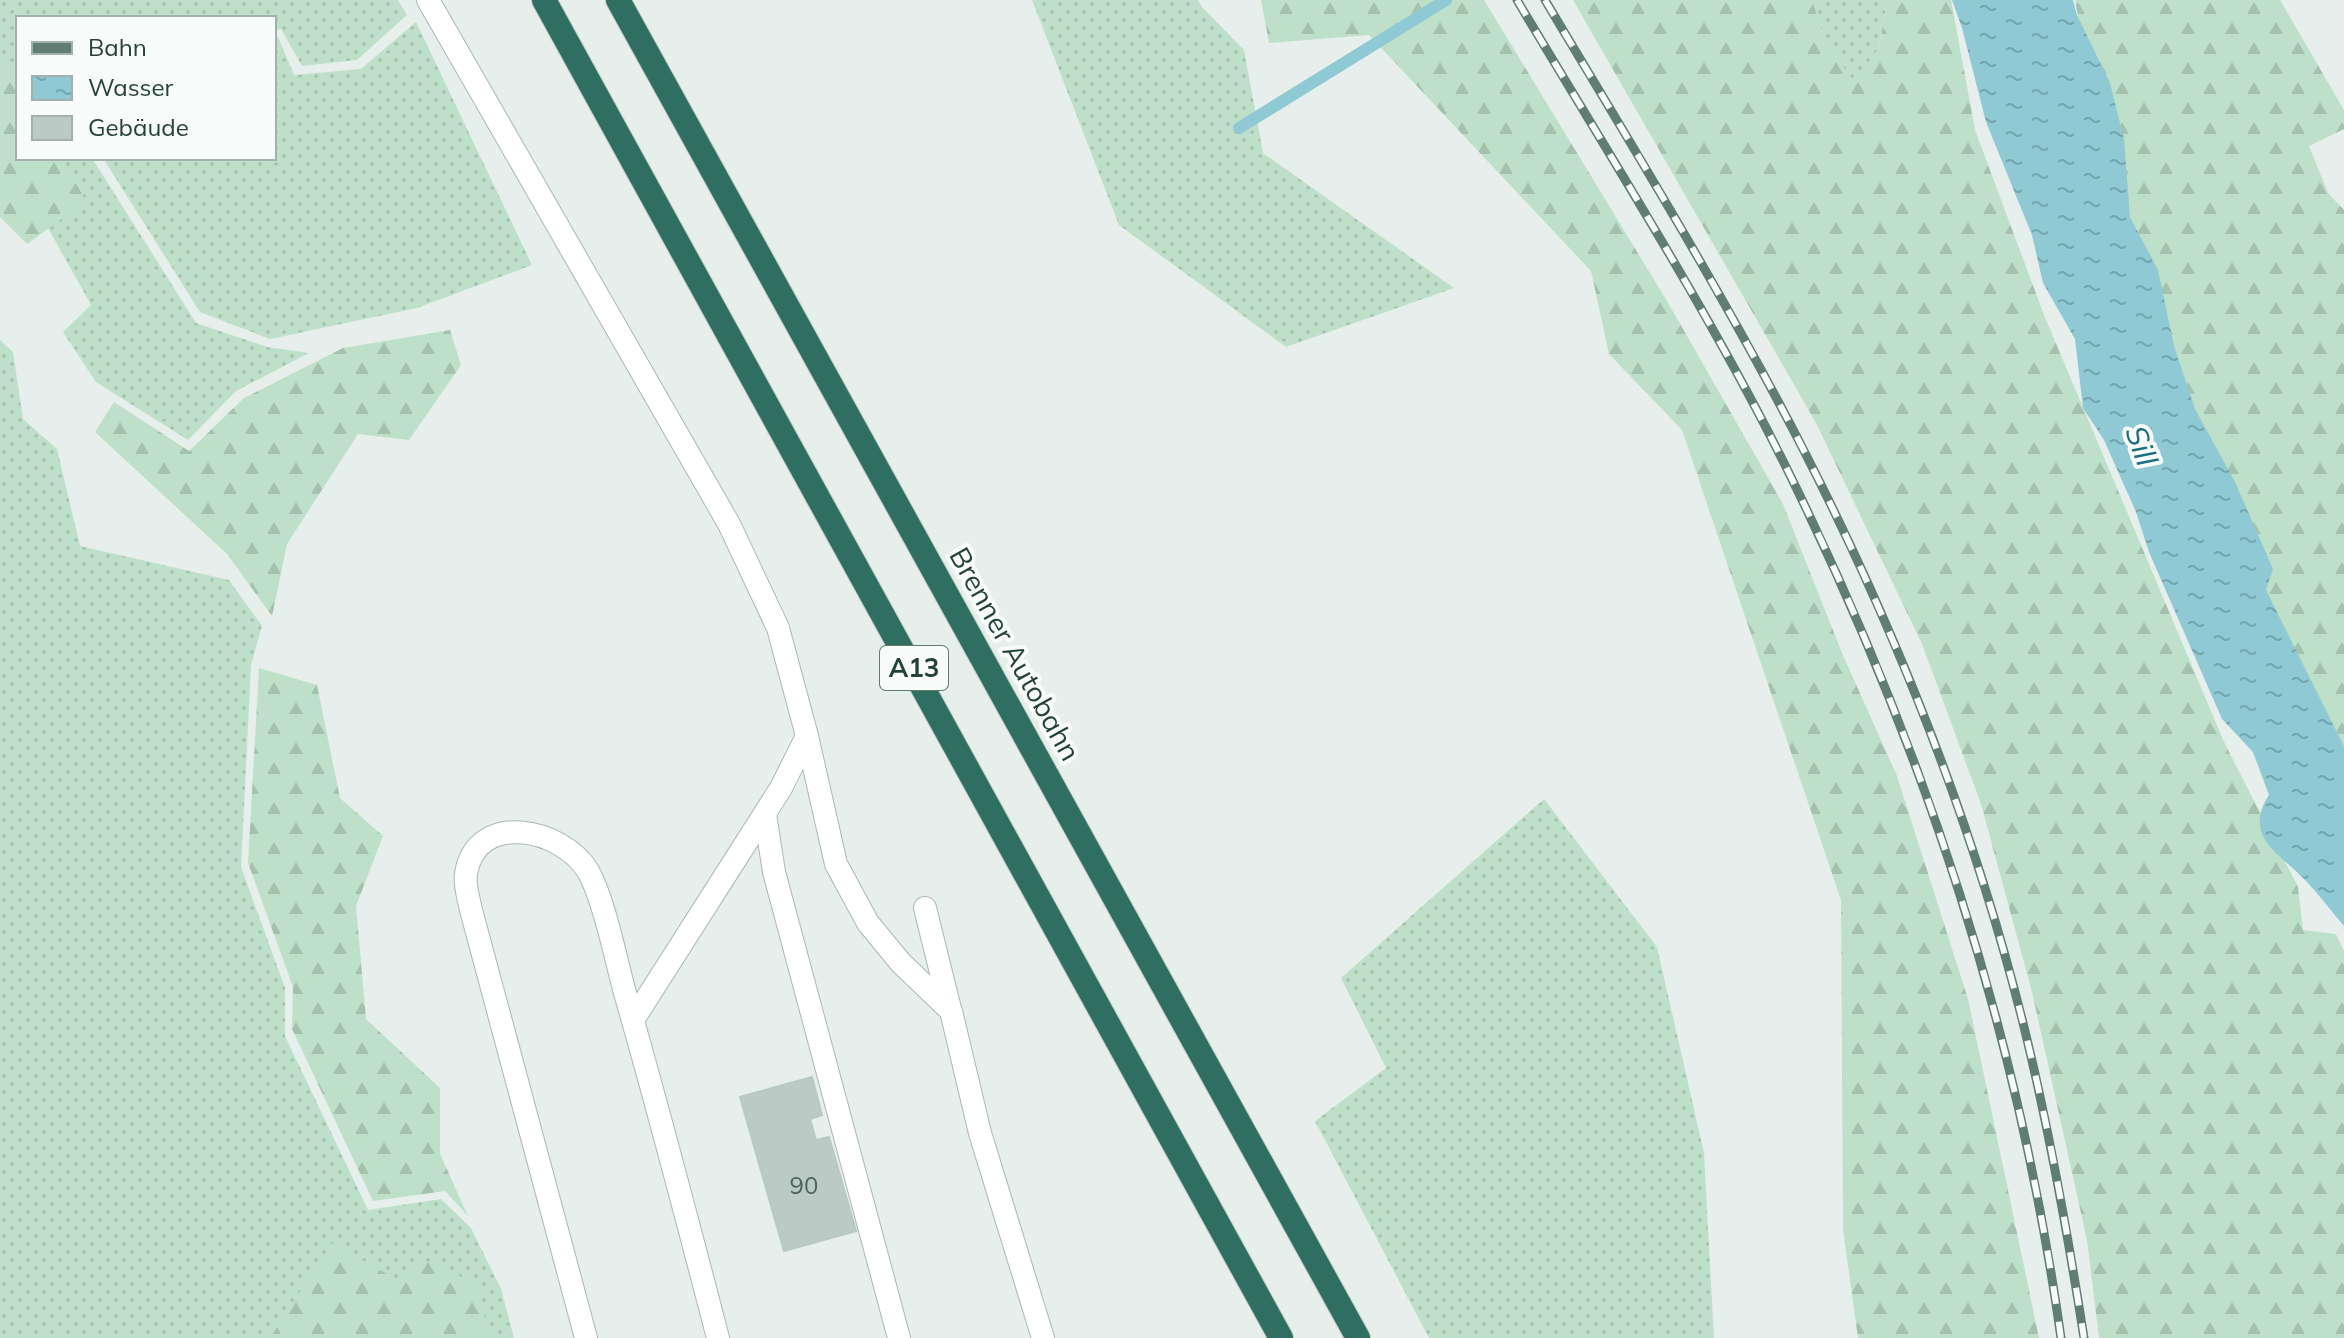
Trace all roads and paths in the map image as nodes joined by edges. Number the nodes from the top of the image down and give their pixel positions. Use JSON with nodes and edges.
{"nodes":[{"id":1,"x":428,"y":0,"type":"edge"},
{"id":2,"x":544,"y":0,"type":"edge"},
{"id":3,"x":618,"y":0,"type":"edge"},
{"id":4,"x":807,"y":736,"type":"junction"},
{"id":5,"x":765,"y":814,"type":"junction"},
{"id":6,"x":925,"y":908,"type":"dead end"},
{"id":7,"x":951,"y":1011,"type":"junction"},
{"id":8,"x":633,"y":1020,"type":"junction"},
{"id":9,"x":586,"y":1338,"type":"edge"},
{"id":10,"x":718,"y":1338,"type":"edge"},
{"id":11,"x":899,"y":1338,"type":"edge"},
{"id":12,"x":1043,"y":1338,"type":"edge"},
{"id":13,"x":1281,"y":1338,"type":"edge"},
{"id":14,"x":1358,"y":1338,"type":"edge"}],
"edges":[{"from":1,"to":4,"type":"lane"},
{"from":2,"to":13,"type":"highway","number":"A13"},
{"from":3,"to":14,"type":"highway","name":"Brenner Autobahn","number":"A13"},
{"from":4,"to":5,"type":"lane"},
{"from":4,"to":7,"type":"lane"},
{"from":5,"to":8,"type":"lane"},
{"from":5,"to":11,"type":"lane"},
{"from":6,"to":7,"type":"lane"},
{"from":7,"to":12,"type":"lane"},
{"from":8,"to":9,"type":"lane"},
{"from":8,"to":10,"type":"lane"}]}
